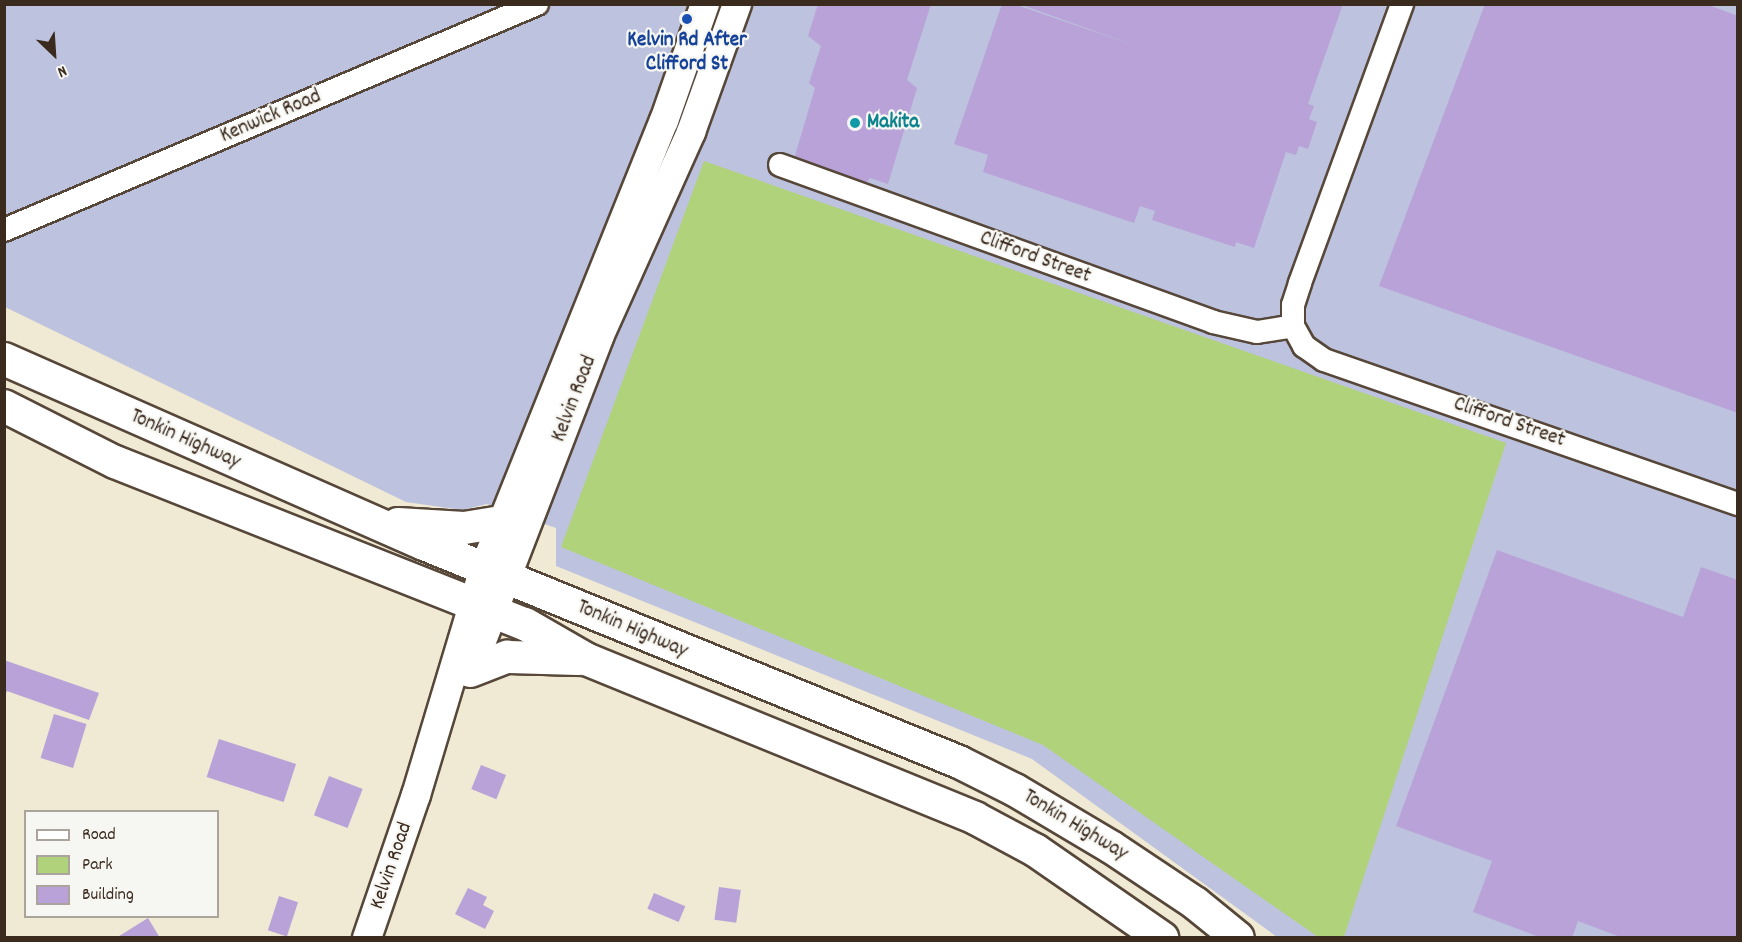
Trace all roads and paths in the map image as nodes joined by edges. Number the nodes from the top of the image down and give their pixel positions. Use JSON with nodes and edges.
{"nodes":[{"id":1,"x":537,"y":4,"type":"edge"},
{"id":2,"x":705,"y":4,"type":"edge"},
{"id":3,"x":737,"y":4,"type":"edge"},
{"id":4,"x":1402,"y":4,"type":"edge"},
{"id":5,"x":780,"y":165,"type":"dead end"},
{"id":6,"x":4,"y":230,"type":"edge"},
{"id":7,"x":1293,"y":326,"type":"junction"},
{"id":8,"x":4,"y":359,"type":"edge"},
{"id":9,"x":4,"y":406,"type":"edge"},
{"id":10,"x":1737,"y":504,"type":"edge"},
{"id":11,"x":374,"y":522,"type":"junction"},
{"id":12,"x":503,"y":522,"type":"junction"},
{"id":13,"x":496,"y":573,"type":"junction"},
{"id":14,"x":482,"y":609,"type":"junction"},
{"id":15,"x":586,"y":659,"type":"junction"},
{"id":16,"x":470,"y":671,"type":"junction"},
{"id":17,"x":416,"y":795,"type":"junction"},
{"id":18,"x":367,"y":938,"type":"edge"},
{"id":19,"x":1162,"y":938,"type":"edge"},
{"id":20,"x":1238,"y":938,"type":"edge"}],
"edges":[{"from":1,"to":6,"type":"street","name":"Kenwick Road"},
{"from":2,"to":12,"type":"main road","name":"Kelvin Road"},
{"from":3,"to":13,"type":"main road","name":"Kelvin Road"},
{"from":4,"to":7,"type":"street"},
{"from":5,"to":7,"type":"street","name":"Clifford Street"},
{"from":7,"to":10,"type":"street","name":"Clifford Street"},
{"from":8,"to":11,"type":"highway","name":"Tonkin Highway"},
{"from":9,"to":14,"type":"highway","name":"Tonkin Highway"},
{"from":11,"to":12,"type":"highway"},
{"from":11,"to":13,"type":"highway","name":"Tonkin Highway"},
{"from":12,"to":13,"type":"main road","name":"Kelvin Road"},
{"from":13,"to":14,"type":"main road","name":"Kelvin Road"},
{"from":13,"to":20,"type":"highway","name":"Tonkin Highway"},
{"from":14,"to":15,"type":"highway","name":"Tonkin Highway"},
{"from":14,"to":16,"type":"main road","name":"Kelvin Road"},
{"from":14,"to":17,"type":"main road","name":"Kelvin Road"},
{"from":15,"to":16,"type":"highway"},
{"from":15,"to":19,"type":"highway","name":"Tonkin Highway"},
{"from":16,"to":17,"type":"main road","name":"Kelvin Road"},
{"from":17,"to":18,"type":"main road","name":"Kelvin Road"}]}
